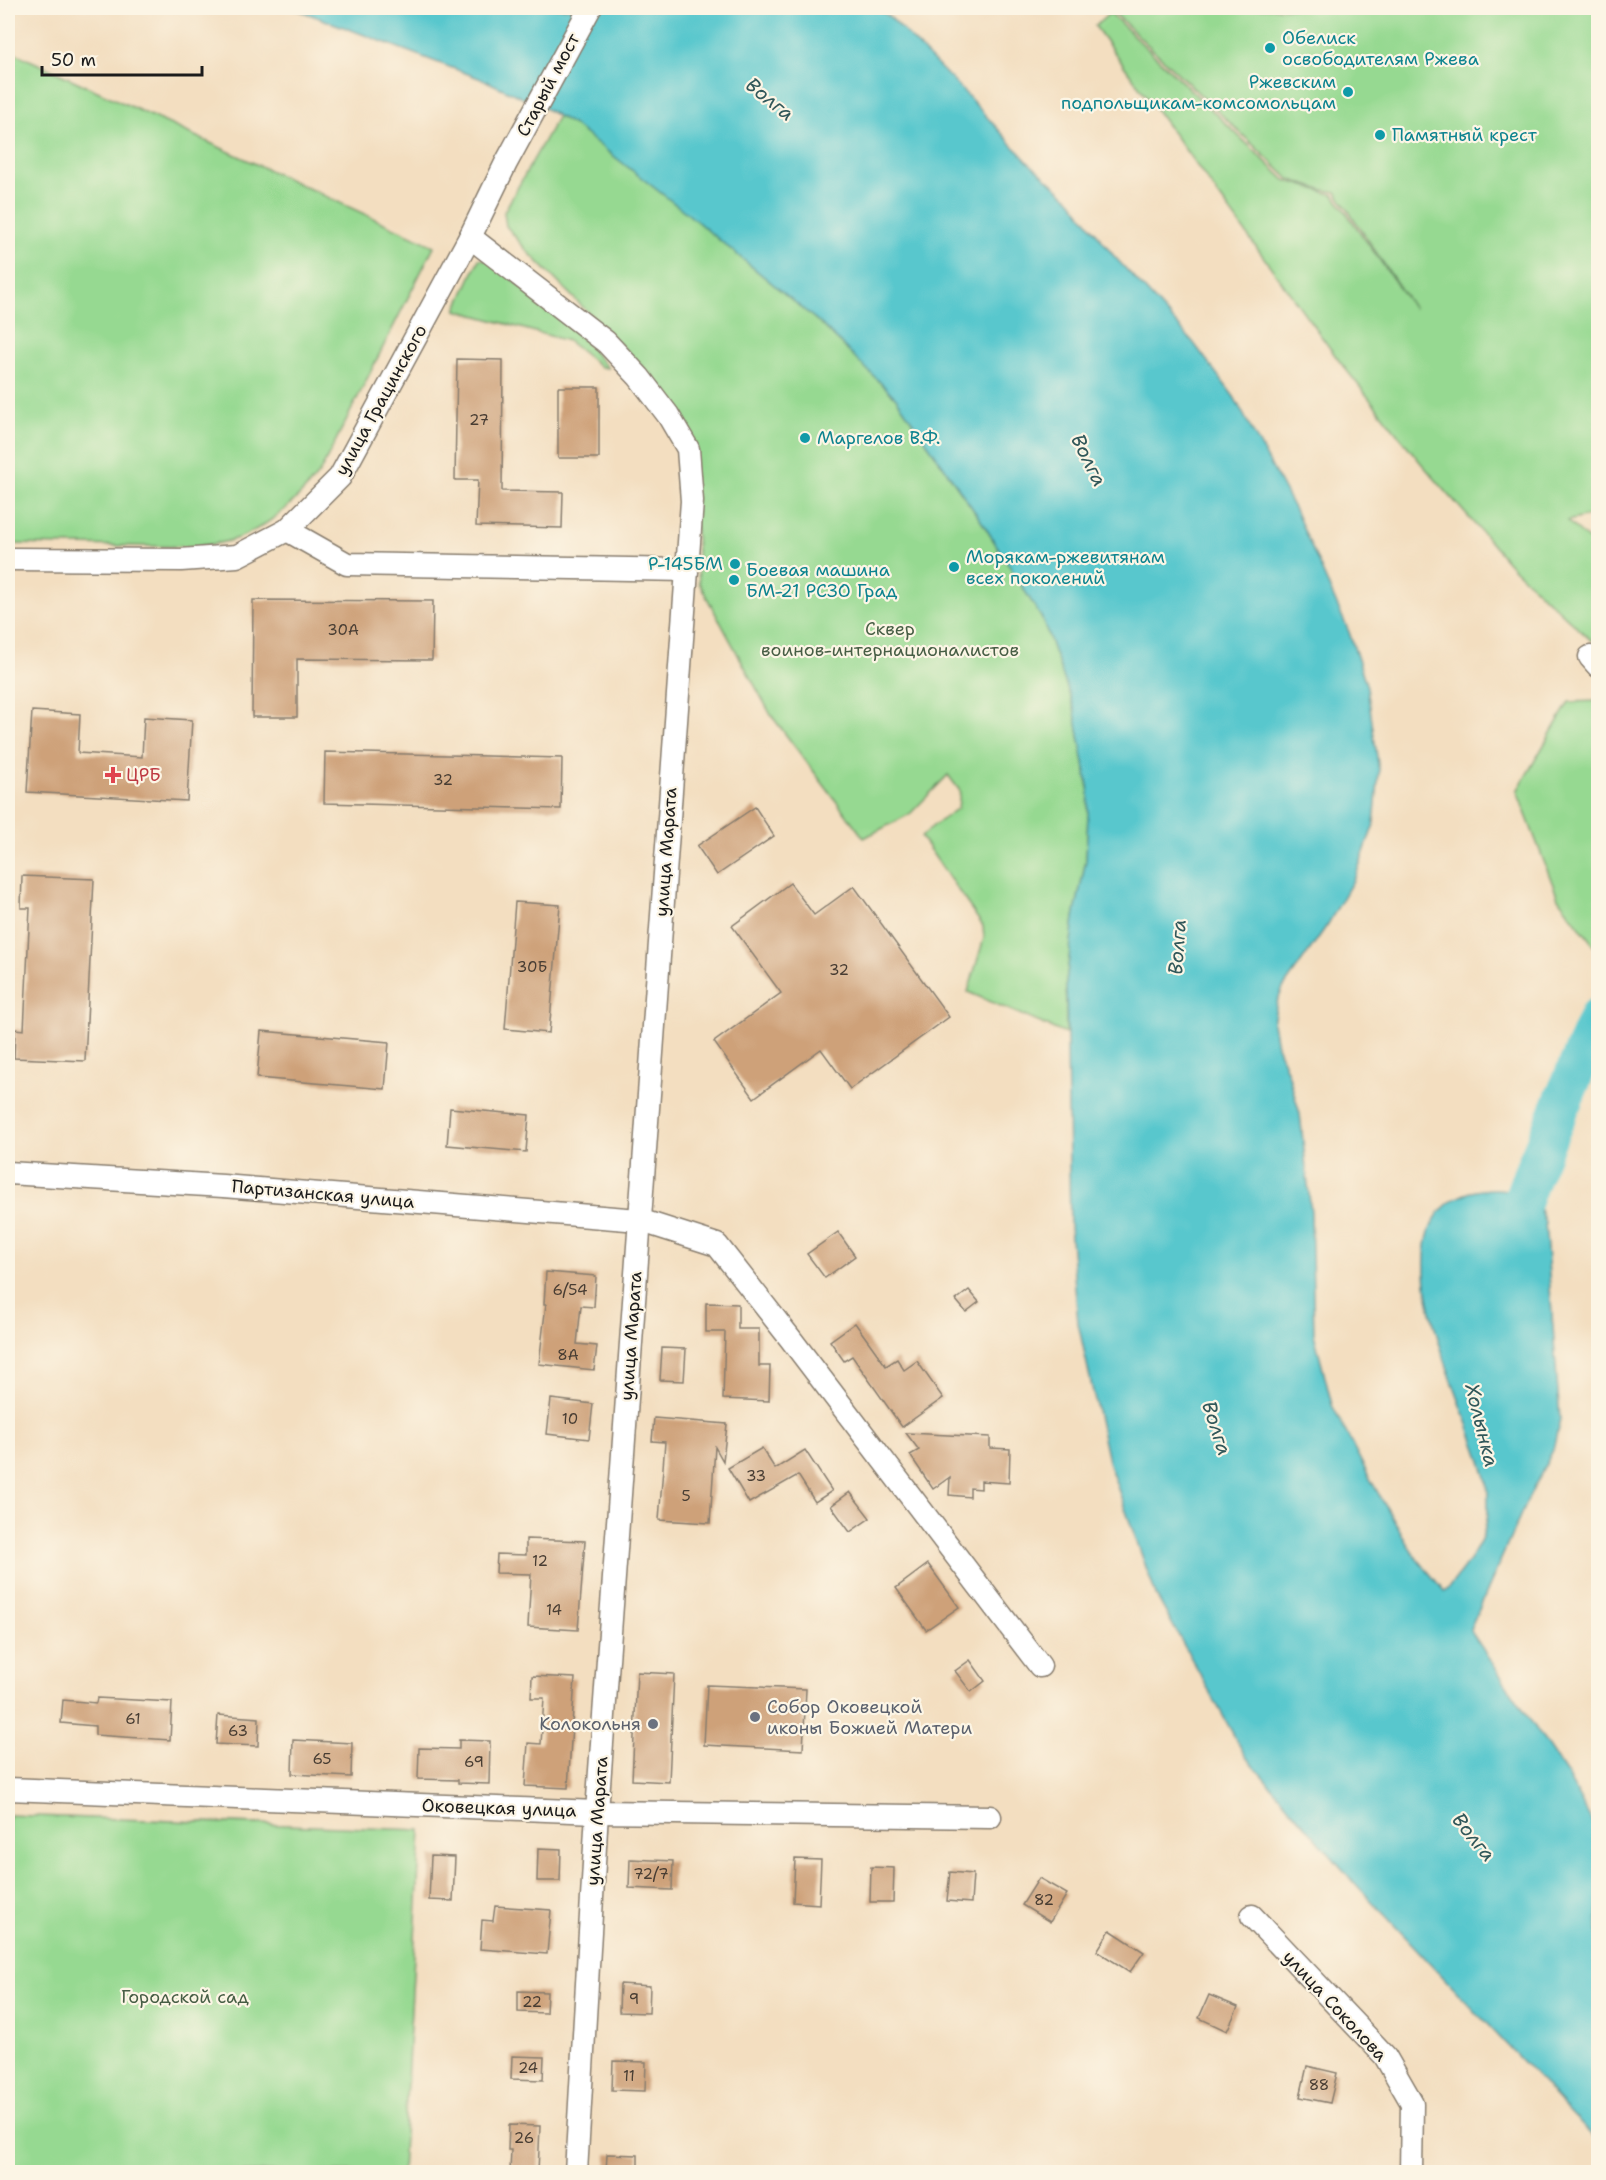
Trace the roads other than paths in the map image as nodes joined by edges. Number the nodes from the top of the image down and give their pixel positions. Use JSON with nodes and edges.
{"nodes":[{"id":1,"x":590,"y":8,"type":"edge"},
{"id":2,"x":506,"y":163,"type":"joint"},
{"id":3,"x":470,"y":237,"type":"junction"},
{"id":4,"x":287,"y":530,"type":"junction"},
{"id":5,"x":8,"y":559,"type":"edge"},
{"id":6,"x":687,"y":570,"type":"junction"},
{"id":7,"x":8,"y":1173,"type":"edge"},
{"id":8,"x":639,"y":1220,"type":"junction"},
{"id":9,"x":1040,"y":1666,"type":"dead end"},
{"id":10,"x":8,"y":1789,"type":"edge"},
{"id":11,"x":597,"y":1812,"type":"junction"},
{"id":12,"x":990,"y":1817,"type":"dead end"},
{"id":13,"x":1252,"y":1916,"type":"dead end"},
{"id":14,"x":576,"y":2172,"type":"edge"},
{"id":15,"x":1411,"y":2172,"type":"edge"}],
"edges":[{"from":1,"to":2,"type":"street","name":"Старый мост"},
{"from":2,"to":3,"type":"street","name":"улица Грацинского"},
{"from":3,"to":4,"type":"street","name":"улица Грацинского"},
{"from":3,"to":6,"type":"street","name":"улица Марата"},
{"from":4,"to":5,"type":"street","name":"улица Грацинского"},
{"from":4,"to":6,"type":"street"},
{"from":6,"to":8,"type":"street","name":"улица Марата"},
{"from":7,"to":8,"type":"street","name":"Партизанская улица"},
{"from":8,"to":9,"type":"street","name":"Партизанская улица"},
{"from":8,"to":11,"type":"street","name":"улица Марата"},
{"from":10,"to":11,"type":"street","name":"Оковецкая улица"},
{"from":11,"to":12,"type":"street","name":"Оковецкая улица"},
{"from":11,"to":14,"type":"street","name":"улица Марата"},
{"from":13,"to":15,"type":"street","name":"улица Соколова"}]}
